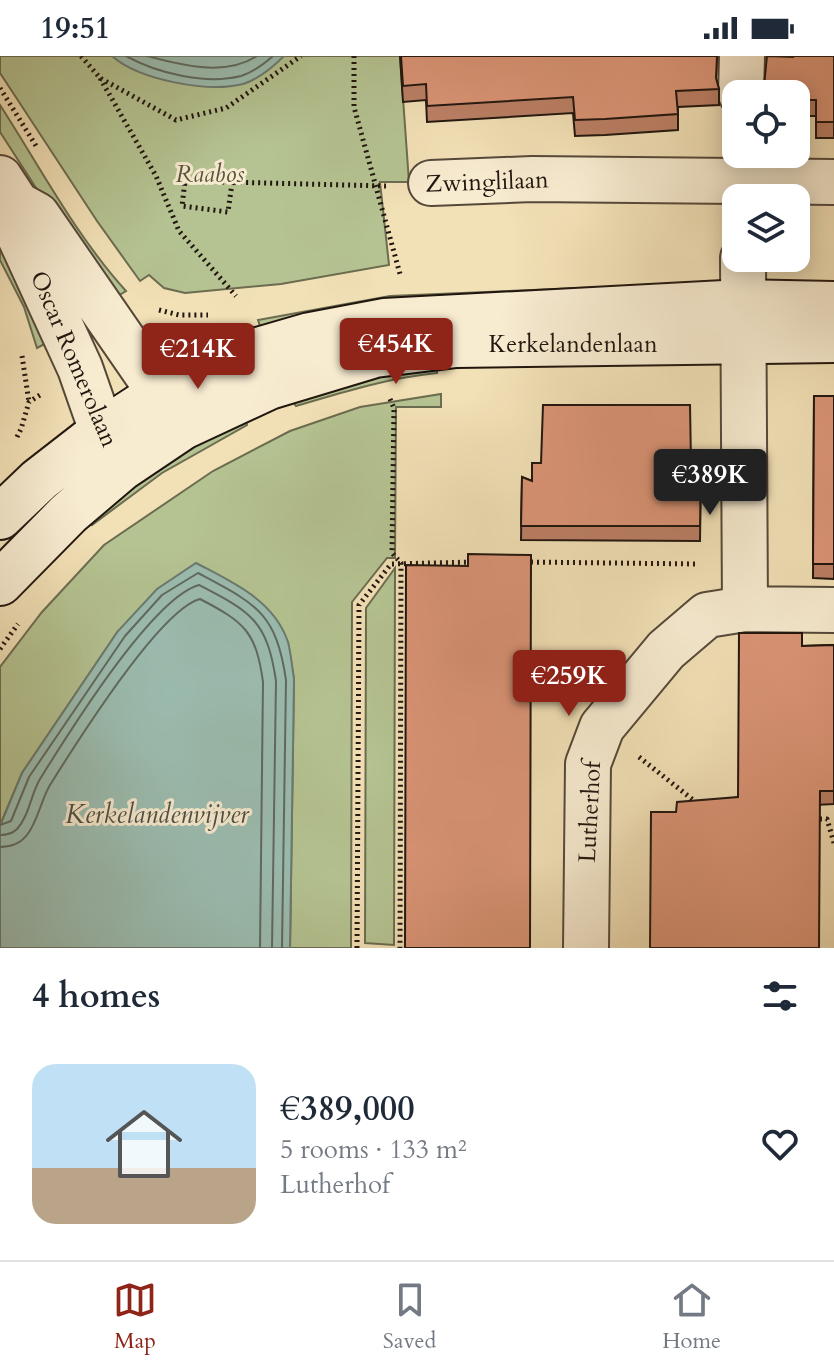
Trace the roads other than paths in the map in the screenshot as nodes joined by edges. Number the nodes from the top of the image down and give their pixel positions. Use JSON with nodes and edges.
{"nodes":[{"id":1,"x":742,"y":56,"type":"edge"},
{"id":2,"x":741,"y":80,"type":"edge"},
{"id":3,"x":741,"y":177,"type":"edge"},
{"id":4,"x":834,"y":182,"type":"edge"},
{"id":5,"x":431,"y":183,"type":"road end"},
{"id":6,"x":8,"y":191,"type":"edge"},
{"id":7,"x":743,"y":272,"type":"edge"},
{"id":8,"x":834,"y":304,"type":"edge"},
{"id":9,"x":743,"y":318,"type":"junction"},
{"id":10,"x":834,"y":340,"type":"edge"},
{"id":11,"x":171,"y":411,"type":"junction"},
{"id":12,"x":112,"y":450,"type":"junction"},
{"id":13,"x":0,"y":517,"type":"edge"},
{"id":14,"x":0,"y":583,"type":"edge"},
{"id":15,"x":745,"y":609,"type":"junction"},
{"id":16,"x":834,"y":610,"type":"edge"},
{"id":17,"x":586,"y":948,"type":"edge"}],
"edges":[{"from":1,"to":2,"type":"street"},
{"from":3,"to":4,"type":"street","name":"Zwinglilaan"},
{"from":3,"to":5,"type":"street","name":"Zwinglilaan"},
{"from":6,"to":11,"type":"street","name":"Oscar Romerolaan"},
{"from":6,"to":12,"type":"street","name":"Oscar Romerolaan"},
{"from":7,"to":9,"type":"street"},
{"from":8,"to":9,"type":"street","name":"Kerkelandenlaan"},
{"from":9,"to":10,"type":"street","name":"Kerkelandenlaan"},
{"from":9,"to":11,"type":"street","name":"Kerkelandenlaan"},
{"from":9,"to":15,"type":"street"},
{"from":11,"to":12,"type":"street","name":"Kerkelandenlaan"},
{"from":12,"to":13,"type":"street","name":"Kerkelandenlaan"},
{"from":12,"to":14,"type":"street","name":"Kerkelandenlaan"},
{"from":15,"to":16,"type":"street","name":"Lutherhof"},
{"from":15,"to":17,"type":"street","name":"Lutherhof"}]}
